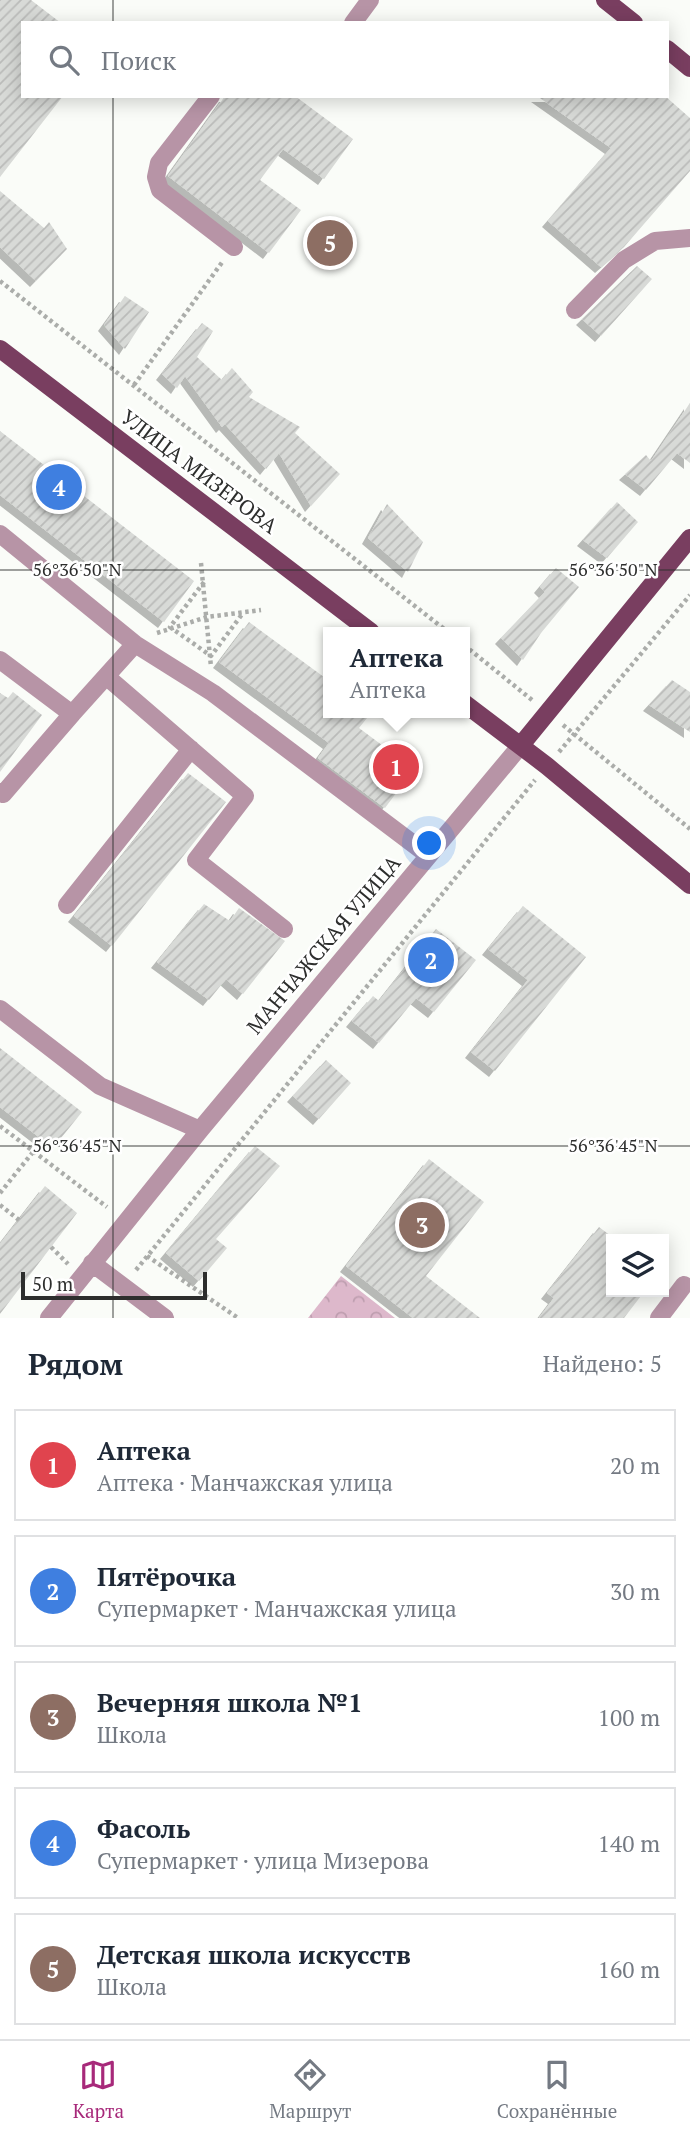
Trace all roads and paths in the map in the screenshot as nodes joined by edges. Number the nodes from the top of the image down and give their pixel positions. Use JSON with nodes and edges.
{"nodes":[{"id":1,"x":370,"y":0,"type":"edge"},
{"id":2,"x":605,"y":0,"type":"edge"},
{"id":3,"x":354,"y":21,"type":"edge"},
{"id":4,"x":631,"y":21,"type":"edge"},
{"id":5,"x":669,"y":51,"type":"edge"},
{"id":6,"x":690,"y":68,"type":"edge"},
{"id":7,"x":209,"y":98,"type":"edge"},
{"id":8,"x":690,"y":237,"type":"edge"},
{"id":9,"x":234,"y":247,"type":"joint"},
{"id":10,"x":0,"y":281,"type":"edge"},
{"id":11,"x":575,"y":310,"type":"dead end"},
{"id":12,"x":0,"y":349,"type":"edge"},
{"id":13,"x":134,"y":385,"type":"junction"},
{"id":14,"x":0,"y":534,"type":"edge"},
{"id":15,"x":690,"y":538,"type":"edge"},
{"id":16,"x":201,"y":563,"type":"dead end"},
{"id":17,"x":204,"y":582,"type":"junction"},
{"id":18,"x":690,"y":595,"type":"edge"},
{"id":19,"x":261,"y":610,"type":"dead end"},
{"id":20,"x":243,"y":613,"type":"junction"},
{"id":21,"x":207,"y":617,"type":"junction"},
{"id":22,"x":170,"y":626,"type":"junction"},
{"id":23,"x":364,"y":627,"type":"edge"},
{"id":24,"x":442,"y":627,"type":"edge"},
{"id":25,"x":135,"y":644,"type":"junction"},
{"id":26,"x":470,"y":650,"type":"edge"},
{"id":27,"x":211,"y":656,"type":"junction"},
{"id":28,"x":0,"y":660,"type":"edge"},
{"id":29,"x":107,"y":677,"type":"junction"},
{"id":30,"x":213,"y":693,"type":"junction"},
{"id":31,"x":470,"y":707,"type":"edge"},
{"id":32,"x":547,"y":712,"type":"junction"},
{"id":33,"x":72,"y":714,"type":"junction"},
{"id":34,"x":574,"y":734,"type":"junction"},
{"id":35,"x":521,"y":745,"type":"junction"},
{"id":36,"x":191,"y":749,"type":"junction"},
{"id":37,"x":547,"y":766,"type":"junction"},
{"id":38,"x":0,"y":792,"type":"edge"},
{"id":39,"x":690,"y":829,"type":"edge"},
{"id":40,"x":428,"y":855,"type":"junction"},
{"id":41,"x":690,"y":885,"type":"edge"},
{"id":42,"x":67,"y":905,"type":"dead end"},
{"id":43,"x":284,"y":929,"type":"dead end"},
{"id":44,"x":0,"y":1009,"type":"edge"},
{"id":45,"x":0,"y":1126,"type":"edge"},
{"id":46,"x":200,"y":1130,"type":"junction"},
{"id":47,"x":33,"y":1152,"type":"junction"},
{"id":48,"x":0,"y":1193,"type":"edge"},
{"id":49,"x":0,"y":1205,"type":"edge"},
{"id":50,"x":107,"y":1207,"type":"dead end"},
{"id":51,"x":19,"y":1220,"type":"dead end"},
{"id":52,"x":51,"y":1247,"type":"dead end"},
{"id":53,"x":92,"y":1263,"type":"junction"},
{"id":54,"x":68,"y":1264,"type":"dead end"},
{"id":55,"x":684,"y":1285,"type":"dead end"},
{"id":56,"x":49,"y":1318,"type":"edge"},
{"id":57,"x":165,"y":1318,"type":"edge"},
{"id":58,"x":238,"y":1318,"type":"edge"},
{"id":59,"x":659,"y":1318,"type":"edge"}],
"edges":[{"from":1,"to":3,"type":"street"},
{"from":2,"to":4,"type":"main road"},
{"from":5,"to":6,"type":"main road"},
{"from":7,"to":9,"type":"street"},
{"from":8,"to":11,"type":"street"},
{"from":9,"to":13,"type":"path"},
{"from":10,"to":13,"type":"path"},
{"from":12,"to":23,"type":"main road","name":"УЛИЦА МИЗЕРОВА"},
{"from":13,"to":24,"type":"path"},
{"from":14,"to":25,"type":"street"},
{"from":15,"to":32,"type":"main road","name":"МАНЧАЖСКАЯ УЛИЦА"},
{"from":16,"to":17,"type":"path"},
{"from":17,"to":21,"type":"path"},
{"from":17,"to":22,"type":"path"},
{"from":18,"to":34,"type":"path"},
{"from":19,"to":20,"type":"path"},
{"from":20,"to":21,"type":"path"},
{"from":20,"to":27,"type":"path"},
{"from":21,"to":22,"type":"path"},
{"from":21,"to":27,"type":"path"},
{"from":22,"to":25,"type":"path"},
{"from":22,"to":27,"type":"path"},
{"from":25,"to":29,"type":"street"},
{"from":25,"to":30,"type":"street"},
{"from":26,"to":32,"type":"path"},
{"from":27,"to":30,"type":"path"},
{"from":28,"to":33,"type":"street"},
{"from":29,"to":33,"type":"street"},
{"from":29,"to":36,"type":"street"},
{"from":30,"to":40,"type":"street"},
{"from":31,"to":35,"type":"main road"},
{"from":32,"to":34,"type":"path"},
{"from":32,"to":35,"type":"main road","name":"МАНЧАЖСКАЯ УЛИЦА"},
{"from":33,"to":38,"type":"street"},
{"from":34,"to":37,"type":"path"},
{"from":34,"to":39,"type":"path"},
{"from":35,"to":37,"type":"main road"},
{"from":35,"to":40,"type":"street","name":"МАНЧАЖСКАЯ УЛИЦА"},
{"from":36,"to":42,"type":"street"},
{"from":36,"to":43,"type":"street"},
{"from":37,"to":41,"type":"main road"},
{"from":37,"to":58,"type":"path"},
{"from":40,"to":46,"type":"street","name":"МАНЧАЖСКАЯ УЛИЦА"},
{"from":44,"to":46,"type":"street"},
{"from":45,"to":47,"type":"path"},
{"from":46,"to":53,"type":"street","name":"МАНЧАЖСКАЯ УЛИЦА"},
{"from":47,"to":48,"type":"path"},
{"from":47,"to":50,"type":"path"},
{"from":49,"to":51,"type":"path"},
{"from":52,"to":54,"type":"path"},
{"from":53,"to":56,"type":"street","name":"МАНЧАЖСКАЯ УЛИЦА"},
{"from":53,"to":57,"type":"street"},
{"from":55,"to":59,"type":"street"}]}
